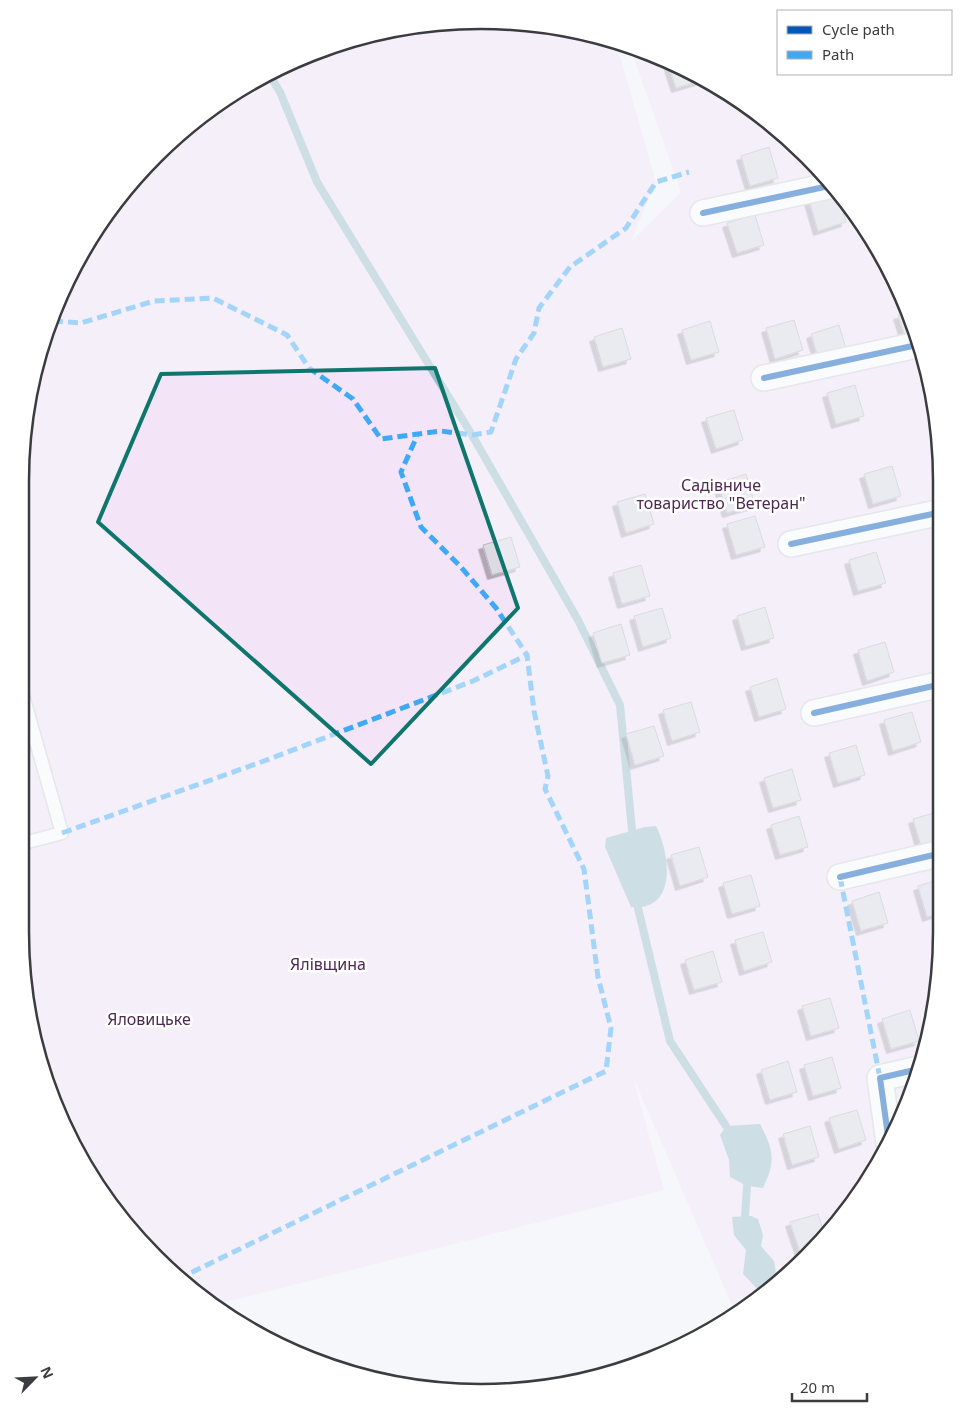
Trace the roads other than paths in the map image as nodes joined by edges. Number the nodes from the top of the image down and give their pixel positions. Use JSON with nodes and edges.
{"nodes":[{"id":1,"x":824,"y":187,"type":"edge"},
{"id":2,"x":703,"y":213,"type":"dead end"},
{"id":3,"x":912,"y":346,"type":"edge"},
{"id":4,"x":764,"y":378,"type":"dead end"},
{"id":5,"x":933,"y":514,"type":"edge"},
{"id":6,"x":791,"y":544,"type":"dead end"},
{"id":7,"x":933,"y":686,"type":"edge"},
{"id":8,"x":814,"y":713,"type":"dead end"},
{"id":9,"x":29,"y":717,"type":"edge"},
{"id":10,"x":29,"y":842,"type":"edge"},
{"id":11,"x":933,"y":855,"type":"edge"},
{"id":12,"x":840,"y":877,"type":"dead end"},
{"id":13,"x":911,"y":1071,"type":"edge"},
{"id":14,"x":887,"y":1133,"type":"edge"}],
"edges":[{"from":1,"to":2,"type":"street"},
{"from":3,"to":4,"type":"street"},
{"from":5,"to":6,"type":"street"},
{"from":7,"to":8,"type":"street"},
{"from":9,"to":10,"type":"lane"},
{"from":11,"to":12,"type":"street"},
{"from":13,"to":14,"type":"street"}]}
